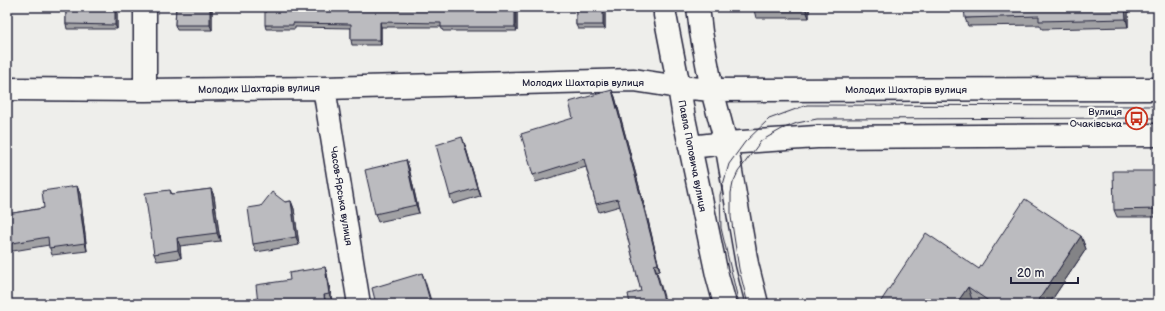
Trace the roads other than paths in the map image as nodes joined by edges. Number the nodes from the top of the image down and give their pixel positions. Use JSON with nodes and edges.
{"nodes":[{"id":1,"x":145,"y":7,"type":"edge"},
{"id":2,"x":665,"y":7,"type":"edge"},
{"id":3,"x":698,"y":7,"type":"edge"},
{"id":4,"x":679,"y":87,"type":"junction"},
{"id":5,"x":324,"y":88,"type":"junction"},
{"id":6,"x":7,"y":89,"type":"edge"},
{"id":7,"x":1158,"y":89,"type":"edge"},
{"id":8,"x":145,"y":90,"type":"junction"},
{"id":9,"x":712,"y":90,"type":"junction"},
{"id":10,"x":1158,"y":135,"type":"edge"},
{"id":11,"x":726,"y":142,"type":"junction"},
{"id":12,"x":690,"y":148,"type":"junction"},
{"id":13,"x":359,"y":304,"type":"edge"},
{"id":14,"x":725,"y":304,"type":"edge"},
{"id":15,"x":757,"y":304,"type":"edge"}],
"edges":[{"from":1,"to":8,"type":"main road"},
{"from":2,"to":4,"type":"main road","name":"Павла Поповича вулиця"},
{"from":3,"to":9,"type":"main road"},
{"from":4,"to":5,"type":"main road","name":"Молодих Шахтарів вулиця"},
{"from":4,"to":9,"type":"main road","name":"Молодих Шахтарів вулиця"},
{"from":4,"to":12,"type":"main road","name":"Павла Поповича вулиця"},
{"from":5,"to":8,"type":"main road","name":"Молодих Шахтарів вулиця"},
{"from":5,"to":13,"type":"main road","name":"Часов-Ярська вулиця"},
{"from":6,"to":8,"type":"main road","name":"Молодих Шахтарів вулиця"},
{"from":7,"to":9,"type":"main road","name":"Молодих Шахтарів вулиця"},
{"from":9,"to":11,"type":"main road"},
{"from":10,"to":11,"type":"main road"},
{"from":11,"to":12,"type":"main road"},
{"from":11,"to":15,"type":"main road"},
{"from":12,"to":14,"type":"main road","name":"Павла Поповича вулиця"}]}
